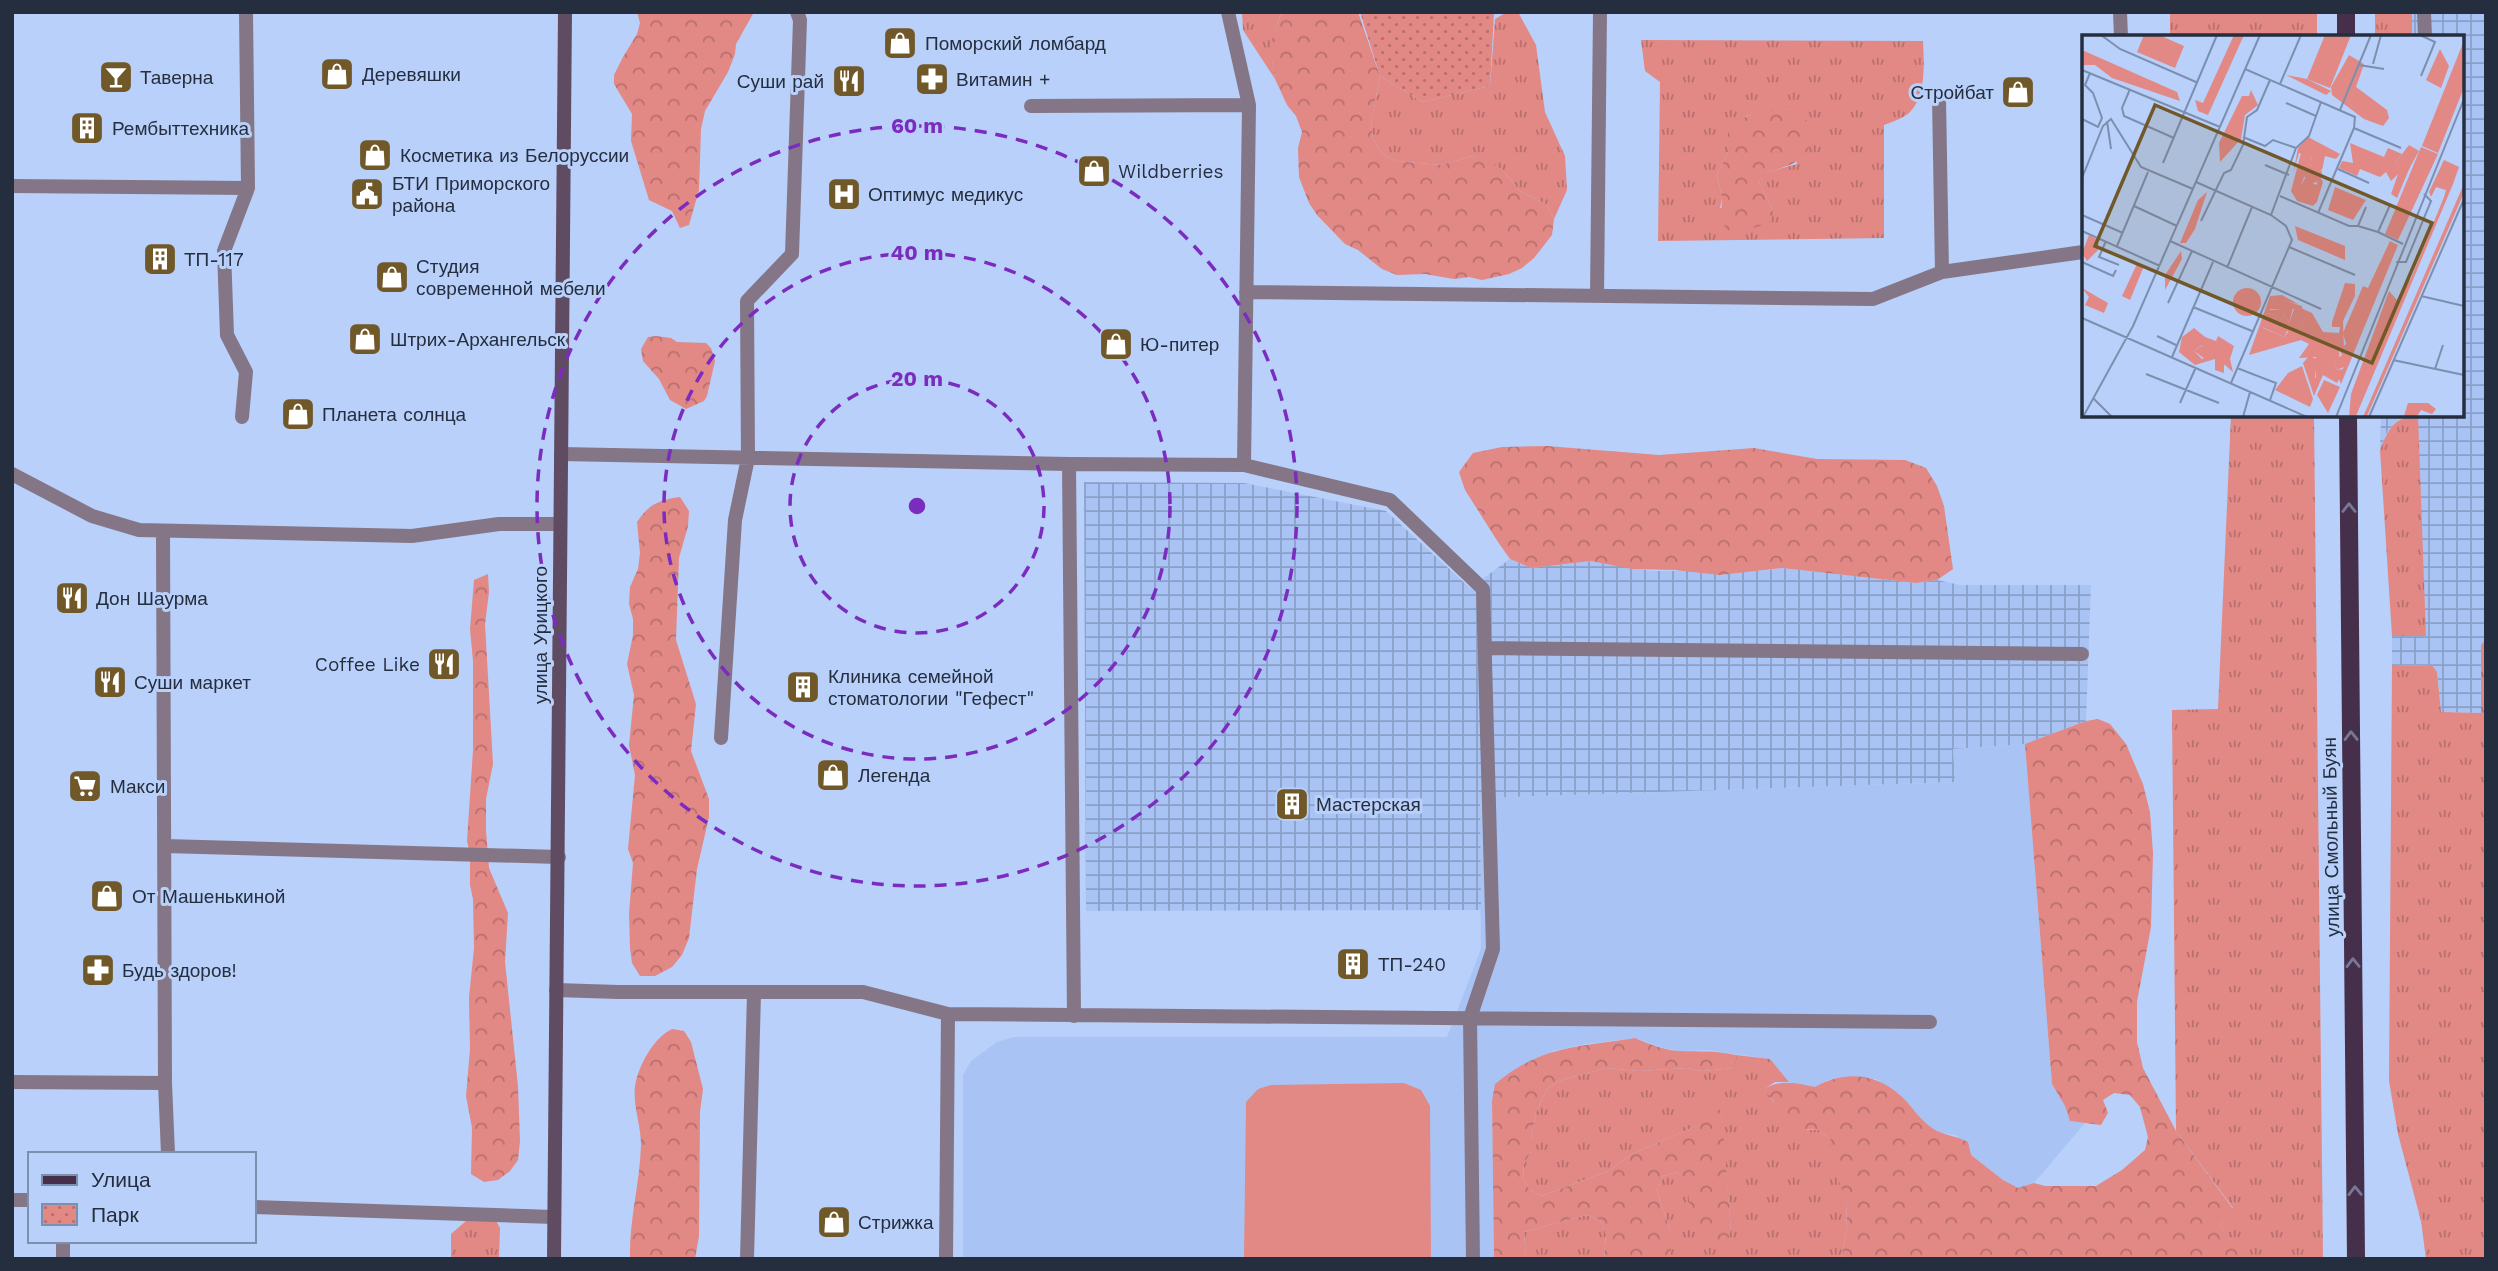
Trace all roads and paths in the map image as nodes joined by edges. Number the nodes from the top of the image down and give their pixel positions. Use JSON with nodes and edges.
{"nodes":[{"id":1,"x":246,"y":12,"type":"edge"},
{"id":2,"x":565,"y":12,"type":"edge"},
{"id":3,"x":797,"y":12,"type":"edge"},
{"id":4,"x":1228,"y":12,"type":"edge"},
{"id":5,"x":1600,"y":12,"type":"edge"},
{"id":6,"x":2120,"y":12,"type":"edge"},
{"id":7,"x":2346,"y":12,"type":"edge"},
{"id":8,"x":2424,"y":12,"type":"edge"},
{"id":9,"x":2121,"y":35,"type":"edge"},
{"id":10,"x":2346,"y":35,"type":"edge"},
{"id":11,"x":2425,"y":35,"type":"edge"},
{"id":12,"x":1939,"y":98,"type":"dead end"},
{"id":13,"x":1249,"y":105,"type":"junction"},
{"id":14,"x":1031,"y":107,"type":"dead end"},
{"id":15,"x":12,"y":186,"type":"edge"},
{"id":16,"x":248,"y":188,"type":"junction"},
{"id":17,"x":2082,"y":253,"type":"edge"},
{"id":18,"x":1942,"y":272,"type":"junction"},
{"id":19,"x":1246,"y":292,"type":"junction"},
{"id":20,"x":1597,"y":296,"type":"junction"},
{"id":21,"x":2351,"y":416,"type":"edge"},
{"id":22,"x":242,"y":417,"type":"dead end"},
{"id":23,"x":561,"y":454,"type":"junction"},
{"id":24,"x":748,"y":458,"type":"junction"},
{"id":25,"x":1069,"y":464,"type":"junction"},
{"id":26,"x":1244,"y":465,"type":"junction"},
{"id":27,"x":12,"y":474,"type":"edge"},
{"id":28,"x":559,"y":524,"type":"junction"},
{"id":29,"x":163,"y":533,"type":"junction"},
{"id":30,"x":1485,"y":649,"type":"junction"},
{"id":31,"x":2082,"y":654,"type":"dead end"},
{"id":32,"x":721,"y":738,"type":"dead end"},
{"id":33,"x":165,"y":846,"type":"junction"},
{"id":34,"x":559,"y":856,"type":"junction"},
{"id":35,"x":556,"y":989,"type":"junction"},
{"id":36,"x":754,"y":993,"type":"junction"},
{"id":37,"x":948,"y":1014,"type":"junction"},
{"id":38,"x":1074,"y":1016,"type":"junction"},
{"id":39,"x":1470,"y":1018,"type":"junction"},
{"id":40,"x":1930,"y":1022,"type":"dead end"},
{"id":41,"x":12,"y":1082,"type":"edge"},
{"id":42,"x":166,"y":1083,"type":"junction"},
{"id":43,"x":168,"y":1152,"type":"edge"},
{"id":44,"x":256,"y":1207,"type":"edge"},
{"id":45,"x":554,"y":1217,"type":"junction"},
{"id":46,"x":554,"y":1259,"type":"edge"},
{"id":47,"x":747,"y":1259,"type":"edge"},
{"id":48,"x":946,"y":1259,"type":"edge"},
{"id":49,"x":1473,"y":1259,"type":"edge"},
{"id":50,"x":2356,"y":1259,"type":"edge"}],
"edges":[{"from":1,"to":16,"type":"lane"},
{"from":2,"to":23,"type":"main road","name":"улица Урицкого"},
{"from":3,"to":24,"type":"lane"},
{"from":4,"to":13,"type":"lane"},
{"from":5,"to":20,"type":"lane"},
{"from":6,"to":9,"type":"lane"},
{"from":7,"to":10,"type":"main road"},
{"from":8,"to":11,"type":"lane"},
{"from":12,"to":18,"type":"lane"},
{"from":13,"to":14,"type":"lane"},
{"from":13,"to":19,"type":"lane"},
{"from":15,"to":16,"type":"lane"},
{"from":16,"to":22,"type":"lane"},
{"from":17,"to":18,"type":"lane"},
{"from":18,"to":20,"type":"lane"},
{"from":19,"to":20,"type":"lane"},
{"from":19,"to":26,"type":"lane"},
{"from":50,"to":21,"type":"main road","name":"улица Смольный Буян","one_way":true},
{"from":23,"to":24,"type":"lane"},
{"from":23,"to":28,"type":"main road","name":"улица Урицкого"},
{"from":24,"to":25,"type":"lane"},
{"from":24,"to":32,"type":"lane"},
{"from":25,"to":26,"type":"lane"},
{"from":25,"to":38,"type":"lane"},
{"from":26,"to":30,"type":"lane"},
{"from":27,"to":29,"type":"lane"},
{"from":28,"to":29,"type":"lane"},
{"from":28,"to":34,"type":"main road","name":"улица Урицкого"},
{"from":29,"to":33,"type":"lane"},
{"from":30,"to":31,"type":"lane"},
{"from":30,"to":39,"type":"lane"},
{"from":33,"to":34,"type":"lane"},
{"from":33,"to":42,"type":"lane"},
{"from":34,"to":35,"type":"main road","name":"улица Урицкого"},
{"from":35,"to":36,"type":"lane"},
{"from":35,"to":45,"type":"main road","name":"улица Урицкого"},
{"from":36,"to":37,"type":"lane"},
{"from":36,"to":47,"type":"lane"},
{"from":37,"to":38,"type":"lane"},
{"from":37,"to":48,"type":"lane"},
{"from":38,"to":39,"type":"lane"},
{"from":39,"to":40,"type":"lane"},
{"from":39,"to":49,"type":"lane"},
{"from":41,"to":42,"type":"lane"},
{"from":42,"to":43,"type":"lane"},
{"from":44,"to":45,"type":"lane"},
{"from":45,"to":46,"type":"main road","name":"улица Урицкого"}]}
